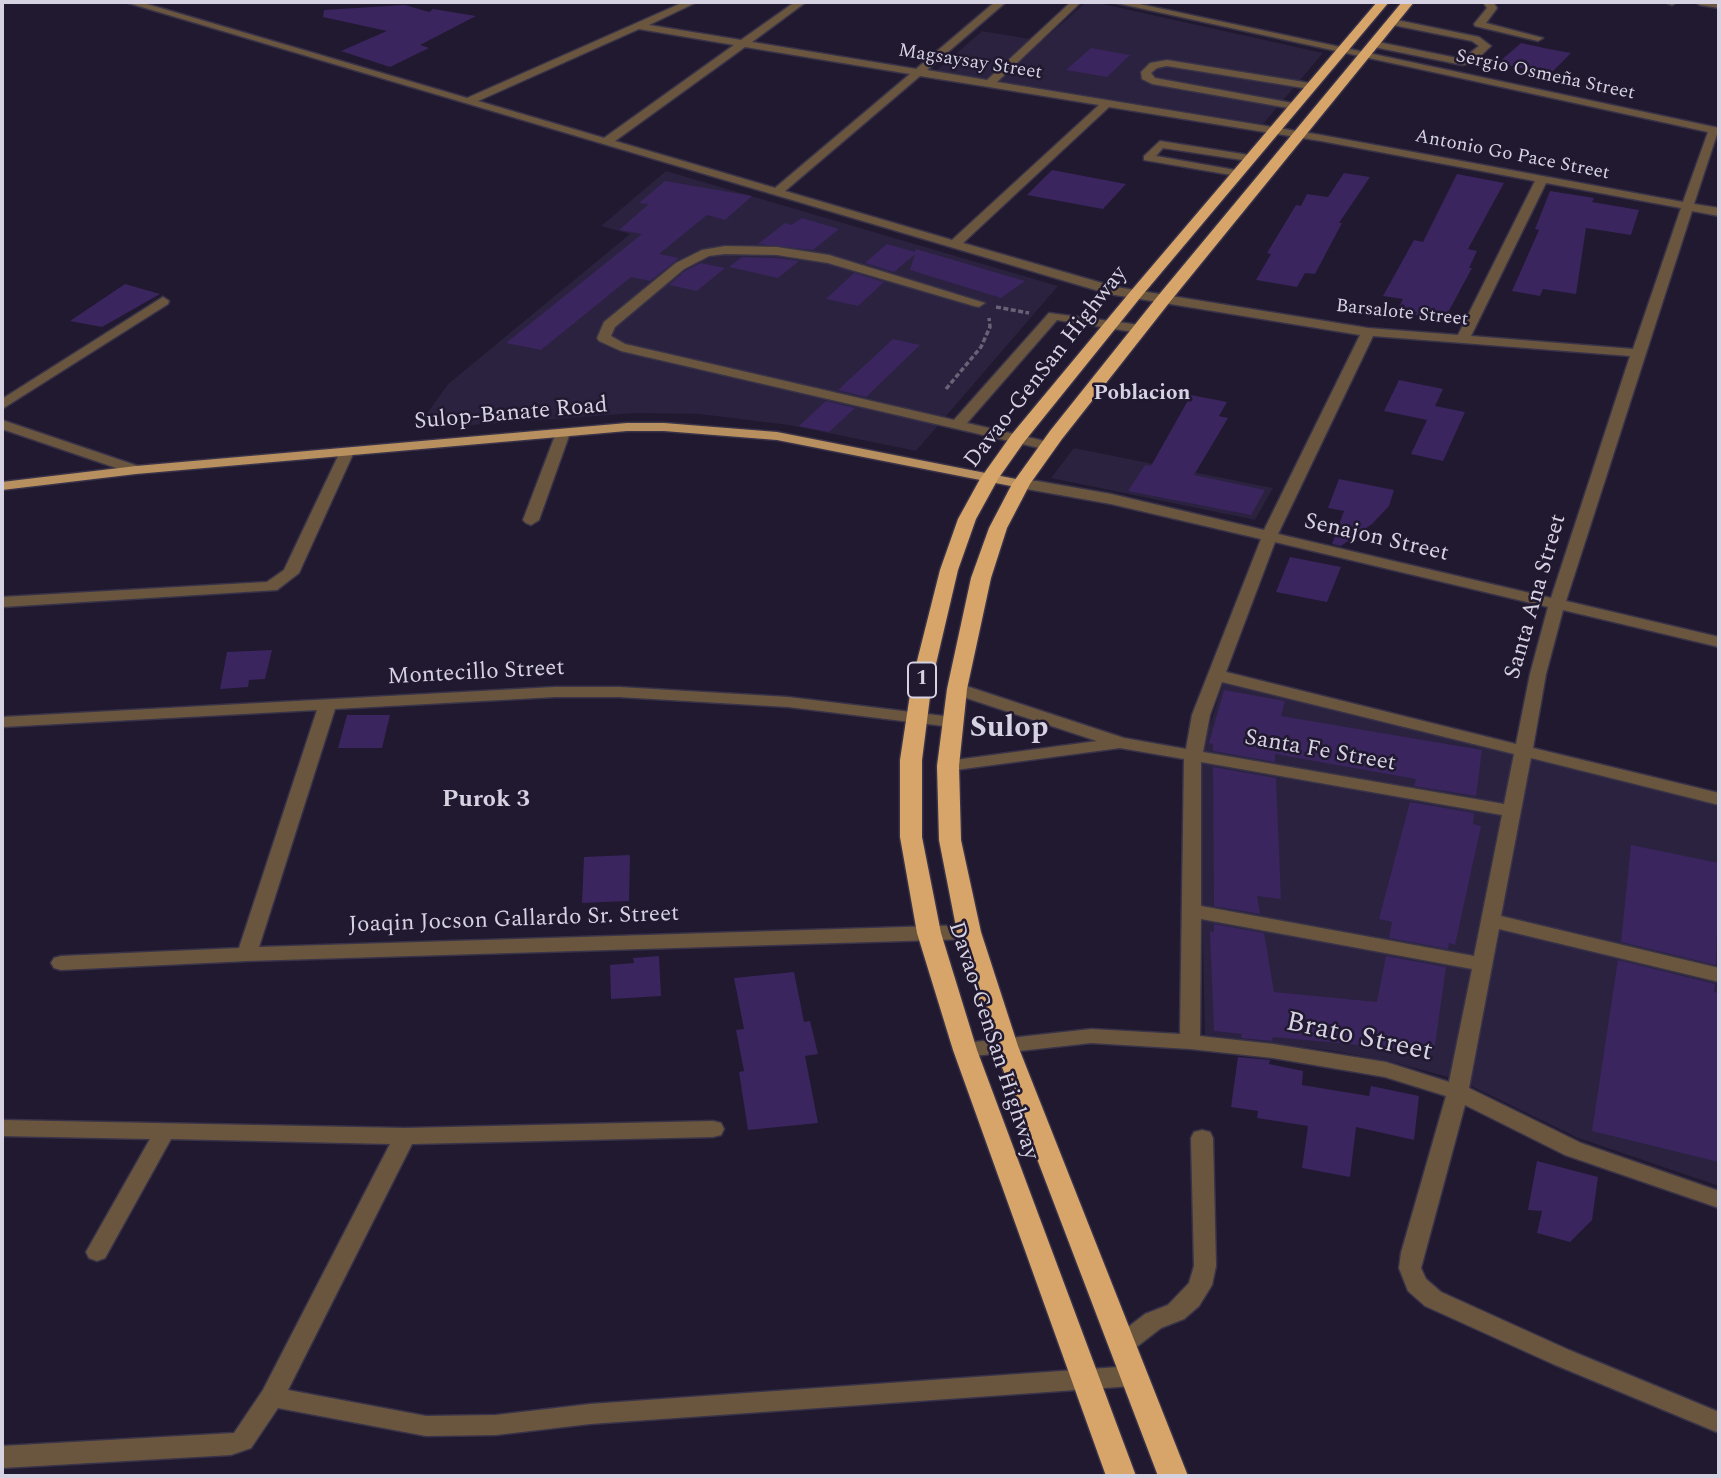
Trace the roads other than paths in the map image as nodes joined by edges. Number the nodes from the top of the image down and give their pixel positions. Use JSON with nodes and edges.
{"nodes":[{"id":1,"x":130,"y":2,"type":"edge"},
{"id":2,"x":692,"y":2,"type":"edge"},
{"id":3,"x":801,"y":2,"type":"edge"},
{"id":4,"x":1001,"y":2,"type":"edge"},
{"id":5,"x":1076,"y":2,"type":"edge"},
{"id":6,"x":1116,"y":2,"type":"edge"},
{"id":7,"x":1383,"y":2,"type":"edge"},
{"id":8,"x":1408,"y":2,"type":"edge"},
{"id":9,"x":1488,"y":2,"type":"edge"},
{"id":10,"x":1700,"y":2,"type":"edge"},
{"id":11,"x":1719,"y":5,"type":"edge"},
{"id":12,"x":1392,"y":22,"type":"junction"},
{"id":13,"x":636,"y":26,"type":"junction"},
{"id":14,"x":1538,"y":38,"type":"dead end"},
{"id":15,"x":743,"y":45,"type":"junction"},
{"id":16,"x":1368,"y":50,"type":"junction"},
{"id":17,"x":1340,"y":51,"type":"junction"},
{"id":18,"x":918,"y":72,"type":"junction"},
{"id":19,"x":989,"y":84,"type":"junction"},
{"id":20,"x":1310,"y":86,"type":"junction"},
{"id":21,"x":471,"y":100,"type":"junction"},
{"id":22,"x":1107,"y":103,"type":"junction"},
{"id":23,"x":1293,"y":106,"type":"junction"},
{"id":24,"x":1273,"y":130,"type":"junction"},
{"id":25,"x":1717,"y":131,"type":"edge"},
{"id":26,"x":1298,"y":134,"type":"junction"},
{"id":27,"x":607,"y":141,"type":"junction"},
{"id":28,"x":1243,"y":166,"type":"junction"},
{"id":29,"x":1542,"y":180,"type":"junction"},
{"id":30,"x":778,"y":191,"type":"junction"},
{"id":31,"x":1686,"y":206,"type":"junction"},
{"id":32,"x":1719,"y":212,"type":"edge"},
{"id":33,"x":955,"y":244,"type":"junction"},
{"id":34,"x":1135,"y":295,"type":"junction"},
{"id":35,"x":1163,"y":300,"type":"junction"},
{"id":36,"x":163,"y":301,"type":"dead end"},
{"id":37,"x":979,"y":303,"type":"road end"},
{"id":38,"x":1110,"y":325,"type":"junction"},
{"id":39,"x":1140,"y":329,"type":"junction"},
{"id":40,"x":1368,"y":331,"type":"junction"},
{"id":41,"x":1462,"y":340,"type":"junction"},
{"id":42,"x":1638,"y":353,"type":"junction"},
{"id":43,"x":2,"y":405,"type":"edge"},
{"id":44,"x":2,"y":424,"type":"edge"},
{"id":45,"x":958,"y":424,"type":"junction"},
{"id":46,"x":563,"y":433,"type":"junction"},
{"id":47,"x":1018,"y":438,"type":"junction"},
{"id":48,"x":1048,"y":446,"type":"junction"},
{"id":49,"x":347,"y":452,"type":"junction"},
{"id":50,"x":136,"y":470,"type":"junction"},
{"id":51,"x":989,"y":479,"type":"junction"},
{"id":52,"x":1021,"y":484,"type":"junction"},
{"id":53,"x":2,"y":486,"type":"edge"},
{"id":54,"x":531,"y":520,"type":"dead end"},
{"id":55,"x":1269,"y":537,"type":"junction"},
{"id":56,"x":2,"y":602,"type":"edge"},
{"id":57,"x":1557,"y":604,"type":"junction"},
{"id":58,"x":1719,"y":642,"type":"edge"},
{"id":59,"x":1216,"y":675,"type":"junction"},
{"id":60,"x":957,"y":689,"type":"junction"},
{"id":61,"x":328,"y":704,"type":"junction"},
{"id":62,"x":916,"y":718,"type":"junction"},
{"id":63,"x":952,"y":722,"type":"junction"},
{"id":64,"x":3,"y":723,"type":"edge"},
{"id":65,"x":1121,"y":743,"type":"junction"},
{"id":66,"x":1522,"y":751,"type":"junction"},
{"id":67,"x":1193,"y":755,"type":"junction"},
{"id":68,"x":948,"y":766,"type":"junction"},
{"id":69,"x":1719,"y":799,"type":"edge"},
{"id":70,"x":1510,"y":811,"type":"junction"},
{"id":71,"x":1193,"y":911,"type":"junction"},
{"id":72,"x":1489,"y":920,"type":"junction"},
{"id":73,"x":969,"y":932,"type":"junction"},
{"id":74,"x":929,"y":933,"type":"junction"},
{"id":75,"x":247,"y":954,"type":"junction"},
{"id":76,"x":61,"y":963,"type":"dead end"},
{"id":77,"x":1480,"y":964,"type":"junction"},
{"id":78,"x":1719,"y":975,"type":"edge"},
{"id":79,"x":1191,"y":1042,"type":"junction"},
{"id":80,"x":1006,"y":1046,"type":"junction"},
{"id":81,"x":964,"y":1050,"type":"junction"},
{"id":82,"x":1458,"y":1092,"type":"junction"},
{"id":83,"x":2,"y":1128,"type":"edge"},
{"id":84,"x":713,"y":1129,"type":"dead end"},
{"id":85,"x":165,"y":1130,"type":"junction"},
{"id":86,"x":405,"y":1136,"type":"junction"},
{"id":87,"x":1202,"y":1138,"type":"dead end"},
{"id":88,"x":1719,"y":1200,"type":"edge"},
{"id":89,"x":97,"y":1252,"type":"dead end"},
{"id":90,"x":1122,"y":1345,"type":"junction"},
{"id":91,"x":1133,"y":1376,"type":"junction"},
{"id":92,"x":1085,"y":1380,"type":"junction"},
{"id":93,"x":272,"y":1397,"type":"junction"},
{"id":94,"x":1719,"y":1423,"type":"edge"},
{"id":95,"x":2,"y":1457,"type":"edge"},
{"id":96,"x":1121,"y":1476,"type":"edge"},
{"id":97,"x":1172,"y":1476,"type":"edge"}],
"edges":[{"from":1,"to":21,"type":"street","name":"Barsalote Street"},
{"from":2,"to":13,"type":"street"},
{"from":3,"to":15,"type":"street"},
{"from":4,"to":18,"type":"street"},
{"from":5,"to":19,"type":"street"},
{"from":6,"to":17,"type":"street"},
{"from":7,"to":17,"type":"highway","name":"Davao-GenSan Highway","number":"1"},
{"from":8,"to":12,"type":"highway","name":"Davao-GenSan Highway","number":"1"},
{"from":9,"to":14,"type":"street"},
{"from":10,"to":11,"type":"street"},
{"from":12,"to":16,"type":"highway","name":"Davao-GenSan Highway","number":"1"},
{"from":12,"to":16,"type":"street"},
{"from":13,"to":15,"type":"street","name":"Magsaysay Street"},
{"from":13,"to":21,"type":"street"},
{"from":15,"to":18,"type":"street","name":"Magsaysay Street"},
{"from":15,"to":27,"type":"street"},
{"from":16,"to":17,"type":"street"},
{"from":16,"to":25,"type":"street","name":"Sergio Osmeña Street"},
{"from":16,"to":26,"type":"highway","name":"Davao-GenSan Highway","number":"1"},
{"from":17,"to":20,"type":"highway","name":"Davao-GenSan Highway","number":"1"},
{"from":18,"to":19,"type":"street","name":"Magsaysay Street"},
{"from":18,"to":30,"type":"street"},
{"from":19,"to":22,"type":"street","name":"Magsaysay Street"},
{"from":20,"to":23,"type":"highway","name":"Davao-GenSan Highway","number":"1"},
{"from":20,"to":23,"type":"street"},
{"from":21,"to":27,"type":"street","name":"Barsalote Street"},
{"from":22,"to":24,"type":"street","name":"Magsaysay Street"},
{"from":22,"to":33,"type":"street"},
{"from":23,"to":24,"type":"highway","name":"Davao-GenSan Highway","number":"1"},
{"from":24,"to":26,"type":"street","name":"Magsaysay Street"},
{"from":24,"to":28,"type":"highway","name":"Davao-GenSan Highway","number":"1"},
{"from":25,"to":31,"type":"street","name":"Santa Ana Street"},
{"from":26,"to":29,"type":"street","name":"Antonio Go Pace Street"},
{"from":26,"to":35,"type":"highway","name":"Davao-GenSan Highway","number":"1"},
{"from":27,"to":30,"type":"street","name":"Barsalote Street"},
{"from":28,"to":28,"type":"street"},
{"from":28,"to":34,"type":"highway","name":"Davao-GenSan Highway","number":"1"},
{"from":29,"to":31,"type":"street","name":"Antonio Go Pace Street"},
{"from":29,"to":41,"type":"street"},
{"from":30,"to":33,"type":"street","name":"Barsalote Street"},
{"from":31,"to":32,"type":"street","name":"Antonio Go Pace Street"},
{"from":31,"to":42,"type":"street","name":"Santa Ana Street"},
{"from":33,"to":34,"type":"street","name":"Barsalote Street"},
{"from":34,"to":35,"type":"street","name":"Barsalote Street"},
{"from":34,"to":38,"type":"highway","name":"Davao-GenSan Highway","number":"1"},
{"from":35,"to":39,"type":"highway","name":"Davao-GenSan Highway","number":"1"},
{"from":35,"to":40,"type":"street","name":"Barsalote Street"},
{"from":36,"to":43,"type":"street"},
{"from":37,"to":45,"type":"street"},
{"from":38,"to":39,"type":"street"},
{"from":38,"to":45,"type":"street"},
{"from":38,"to":47,"type":"highway","name":"Davao-GenSan Highway","number":"1"},
{"from":39,"to":48,"type":"highway","name":"Davao-GenSan Highway","number":"1"},
{"from":40,"to":41,"type":"street","name":"Barsalote Street"},
{"from":40,"to":55,"type":"street"},
{"from":41,"to":42,"type":"street","name":"Barsalote Street"},
{"from":42,"to":57,"type":"street","name":"Santa Ana Street"},
{"from":44,"to":50,"type":"street"},
{"from":45,"to":47,"type":"street"},
{"from":46,"to":49,"type":"main road","name":"Sulop-Banate Road"},
{"from":46,"to":51,"type":"main road","name":"Sulop-Banate Road"},
{"from":46,"to":54,"type":"street"},
{"from":47,"to":48,"type":"street"},
{"from":47,"to":51,"type":"highway","name":"Davao-GenSan Highway","number":"1"},
{"from":48,"to":52,"type":"highway","name":"Davao-GenSan Highway","number":"1"},
{"from":49,"to":50,"type":"main road","name":"Sulop-Banate Road"},
{"from":49,"to":56,"type":"street"},
{"from":50,"to":53,"type":"main road","name":"Sulop-Banate Road"},
{"from":51,"to":52,"type":"main road","name":"Sulop-Banate Road"},
{"from":51,"to":62,"type":"highway","name":"Davao-GenSan Highway","number":"1"},
{"from":52,"to":55,"type":"street","name":"Senajon Street"},
{"from":52,"to":60,"type":"highway","name":"Davao-GenSan Highway","number":"1"},
{"from":55,"to":57,"type":"street","name":"Senajon Street"},
{"from":55,"to":59,"type":"street"},
{"from":57,"to":58,"type":"street","name":"Senajon Street"},
{"from":57,"to":66,"type":"street","name":"Santa Ana Street"},
{"from":59,"to":66,"type":"street"},
{"from":59,"to":67,"type":"street"},
{"from":60,"to":63,"type":"highway","name":"Davao-GenSan Highway","number":"1"},
{"from":60,"to":65,"type":"street","name":"Santa Fe Street"},
{"from":61,"to":62,"type":"street","name":"Montecillo Street"},
{"from":61,"to":64,"type":"street","name":"Montecillo Street"},
{"from":61,"to":75,"type":"street"},
{"from":62,"to":63,"type":"street","name":"Montecillo Street"},
{"from":62,"to":74,"type":"highway","name":"Davao-GenSan Highway","number":"1"},
{"from":63,"to":68,"type":"highway","name":"Davao-GenSan Highway","number":"1"},
{"from":65,"to":67,"type":"street","name":"Santa Fe Street"},
{"from":65,"to":68,"type":"street","name":"Santa Fe Street"},
{"from":66,"to":69,"type":"street"},
{"from":66,"to":70,"type":"street","name":"Santa Ana Street"},
{"from":67,"to":70,"type":"street","name":"Santa Fe Street"},
{"from":67,"to":71,"type":"street"},
{"from":68,"to":73,"type":"highway","name":"Davao-GenSan Highway","number":"1"},
{"from":70,"to":72,"type":"street","name":"Santa Ana Street"},
{"from":71,"to":77,"type":"street"},
{"from":71,"to":79,"type":"street"},
{"from":72,"to":77,"type":"street","name":"Santa Ana Street"},
{"from":72,"to":78,"type":"street"},
{"from":73,"to":74,"type":"street","name":"Joaqin Jocson Gallardo Sr. Street"},
{"from":73,"to":80,"type":"highway","name":"Davao-GenSan Highway","number":"1"},
{"from":74,"to":75,"type":"street","name":"Joaqin Jocson Gallardo Sr. Street"},
{"from":74,"to":81,"type":"highway","name":"Davao-GenSan Highway","number":"1"},
{"from":75,"to":76,"type":"street","name":"Joaqin Jocson Gallardo Sr. Street"},
{"from":77,"to":82,"type":"street","name":"Santa Ana Street"},
{"from":79,"to":80,"type":"street","name":"Brato Street"},
{"from":79,"to":82,"type":"street","name":"Brato Street"},
{"from":80,"to":81,"type":"street","name":"Brato Street"},
{"from":80,"to":90,"type":"highway","name":"Davao-GenSan Highway","number":"1"},
{"from":81,"to":92,"type":"highway","name":"Davao-GenSan Highway","number":"1"},
{"from":82,"to":88,"type":"street","name":"Brato Street"},
{"from":82,"to":94,"type":"street","name":"Santa Ana Street"},
{"from":83,"to":85,"type":"street"},
{"from":84,"to":86,"type":"street"},
{"from":85,"to":86,"type":"street"},
{"from":85,"to":89,"type":"street"},
{"from":86,"to":93,"type":"street"},
{"from":87,"to":90,"type":"street"},
{"from":90,"to":91,"type":"highway","name":"Davao-GenSan Highway","number":"1"},
{"from":91,"to":92,"type":"street"},
{"from":91,"to":97,"type":"highway","name":"Davao-GenSan Highway","number":"1"},
{"from":92,"to":93,"type":"street"},
{"from":92,"to":96,"type":"highway","name":"Davao-GenSan Highway","number":"1"},
{"from":93,"to":95,"type":"street"}]}
